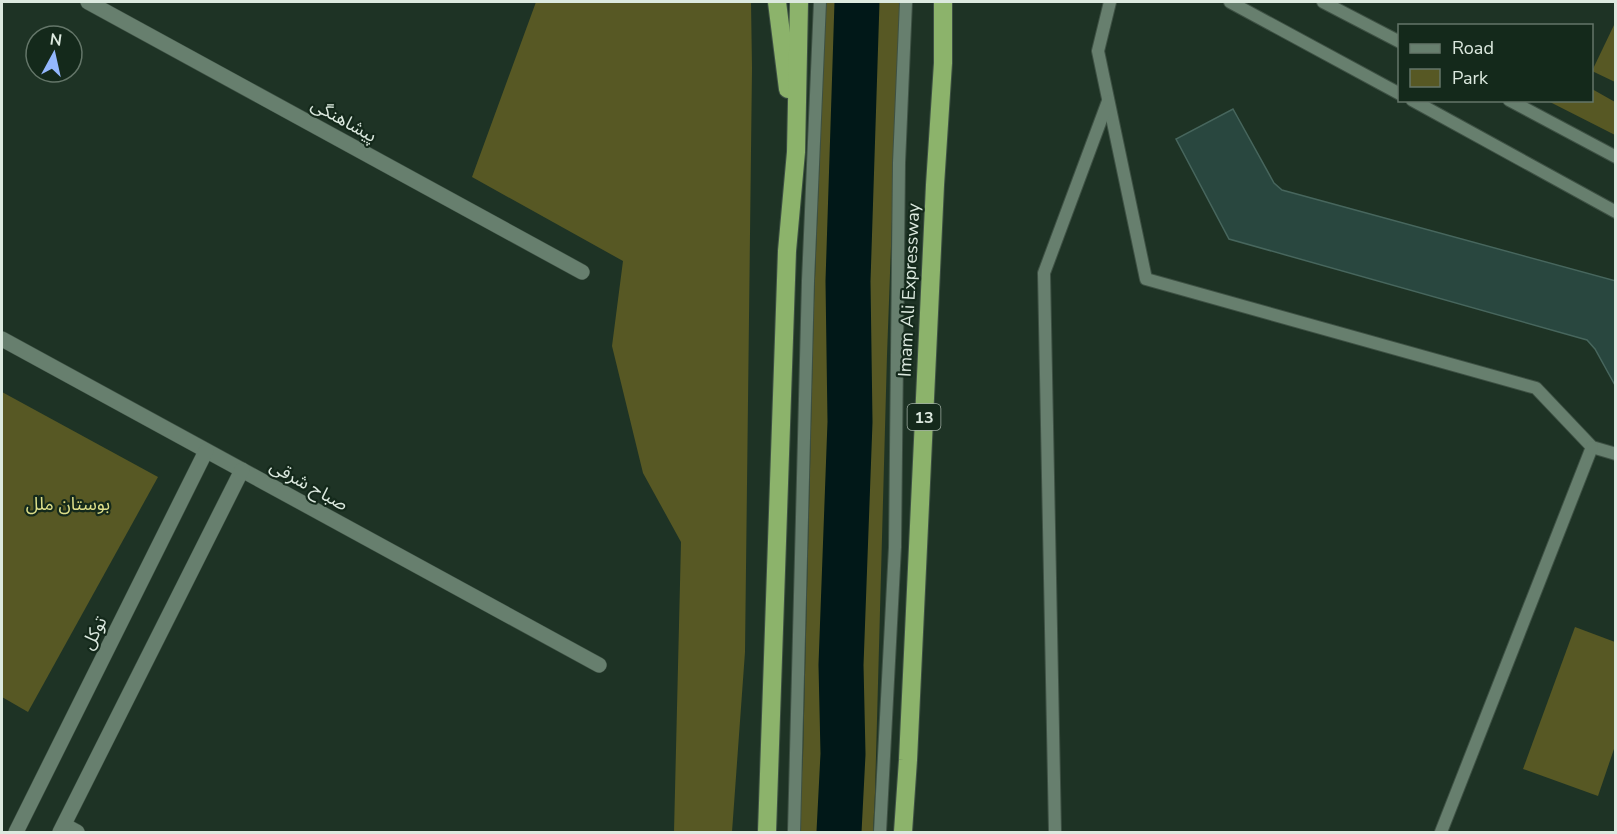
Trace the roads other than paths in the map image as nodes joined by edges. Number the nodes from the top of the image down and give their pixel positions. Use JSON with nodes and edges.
{"nodes":[{"id":1,"x":88,"y":2,"type":"edge"},
{"id":2,"x":777,"y":2,"type":"edge"},
{"id":3,"x":799,"y":2,"type":"edge"},
{"id":4,"x":819,"y":2,"type":"edge"},
{"id":5,"x":906,"y":2,"type":"edge"},
{"id":6,"x":943,"y":2,"type":"edge"},
{"id":7,"x":956,"y":2,"type":"edge"},
{"id":8,"x":1110,"y":2,"type":"edge"},
{"id":9,"x":1230,"y":2,"type":"edge"},
{"id":10,"x":1323,"y":2,"type":"edge"},
{"id":11,"x":1398,"y":41,"type":"edge"},
{"id":12,"x":943,"y":63,"type":"junction"},
{"id":13,"x":1398,"y":93,"type":"edge"},
{"id":14,"x":1108,"y":100,"type":"junction"},
{"id":15,"x":1416,"y":102,"type":"edge"},
{"id":16,"x":1513,"y":102,"type":"edge"},
{"id":17,"x":796,"y":153,"type":"junction"},
{"id":18,"x":1616,"y":158,"type":"edge"},
{"id":19,"x":1616,"y":212,"type":"edge"},
{"id":20,"x":582,"y":272,"type":"dead end"},
{"id":21,"x":2,"y":339,"type":"edge"},
{"id":22,"x":1592,"y":447,"type":"junction"},
{"id":23,"x":206,"y":451,"type":"junction"},
{"id":24,"x":1616,"y":454,"type":"edge"},
{"id":25,"x":242,"y":470,"type":"junction"},
{"id":26,"x":599,"y":665,"type":"dead end"},
{"id":27,"x":67,"y":830,"type":"edge"},
{"id":28,"x":16,"y":832,"type":"edge"},
{"id":29,"x":767,"y":832,"type":"edge"},
{"id":30,"x":794,"y":832,"type":"edge"},
{"id":31,"x":880,"y":832,"type":"edge"},
{"id":32,"x":903,"y":832,"type":"edge"},
{"id":33,"x":1055,"y":832,"type":"edge"},
{"id":34,"x":1441,"y":832,"type":"edge"}],
"edges":[{"from":1,"to":20,"type":"street","name":"پیشاهنگی"},
{"from":2,"to":17,"type":"highway"},
{"from":3,"to":17,"type":"highway"},
{"from":4,"to":30,"type":"lane"},
{"from":5,"to":31,"type":"lane"},
{"from":6,"to":12,"type":"highway","name":"Imam Ali Expressway","number":"13"},
{"from":7,"to":12,"type":"highway"},
{"from":8,"to":14,"type":"lane"},
{"from":9,"to":13,"type":"lane"},
{"from":10,"to":11,"type":"lane"},
{"from":12,"to":32,"type":"highway","name":"Imam Ali Expressway","number":"13"},
{"from":14,"to":22,"type":"lane"},
{"from":14,"to":33,"type":"lane"},
{"from":15,"to":19,"type":"lane"},
{"from":16,"to":18,"type":"lane"},
{"from":17,"to":29,"type":"highway"},
{"from":21,"to":23,"type":"street","name":"صباح شرقی"},
{"from":22,"to":24,"type":"lane"},
{"from":22,"to":34,"type":"lane"},
{"from":23,"to":25,"type":"street","name":"صباح شرقی"},
{"from":23,"to":28,"type":"street","name":"توکل"},
{"from":25,"to":26,"type":"street","name":"صباح شرقی"},
{"from":25,"to":27,"type":"street"}]}
